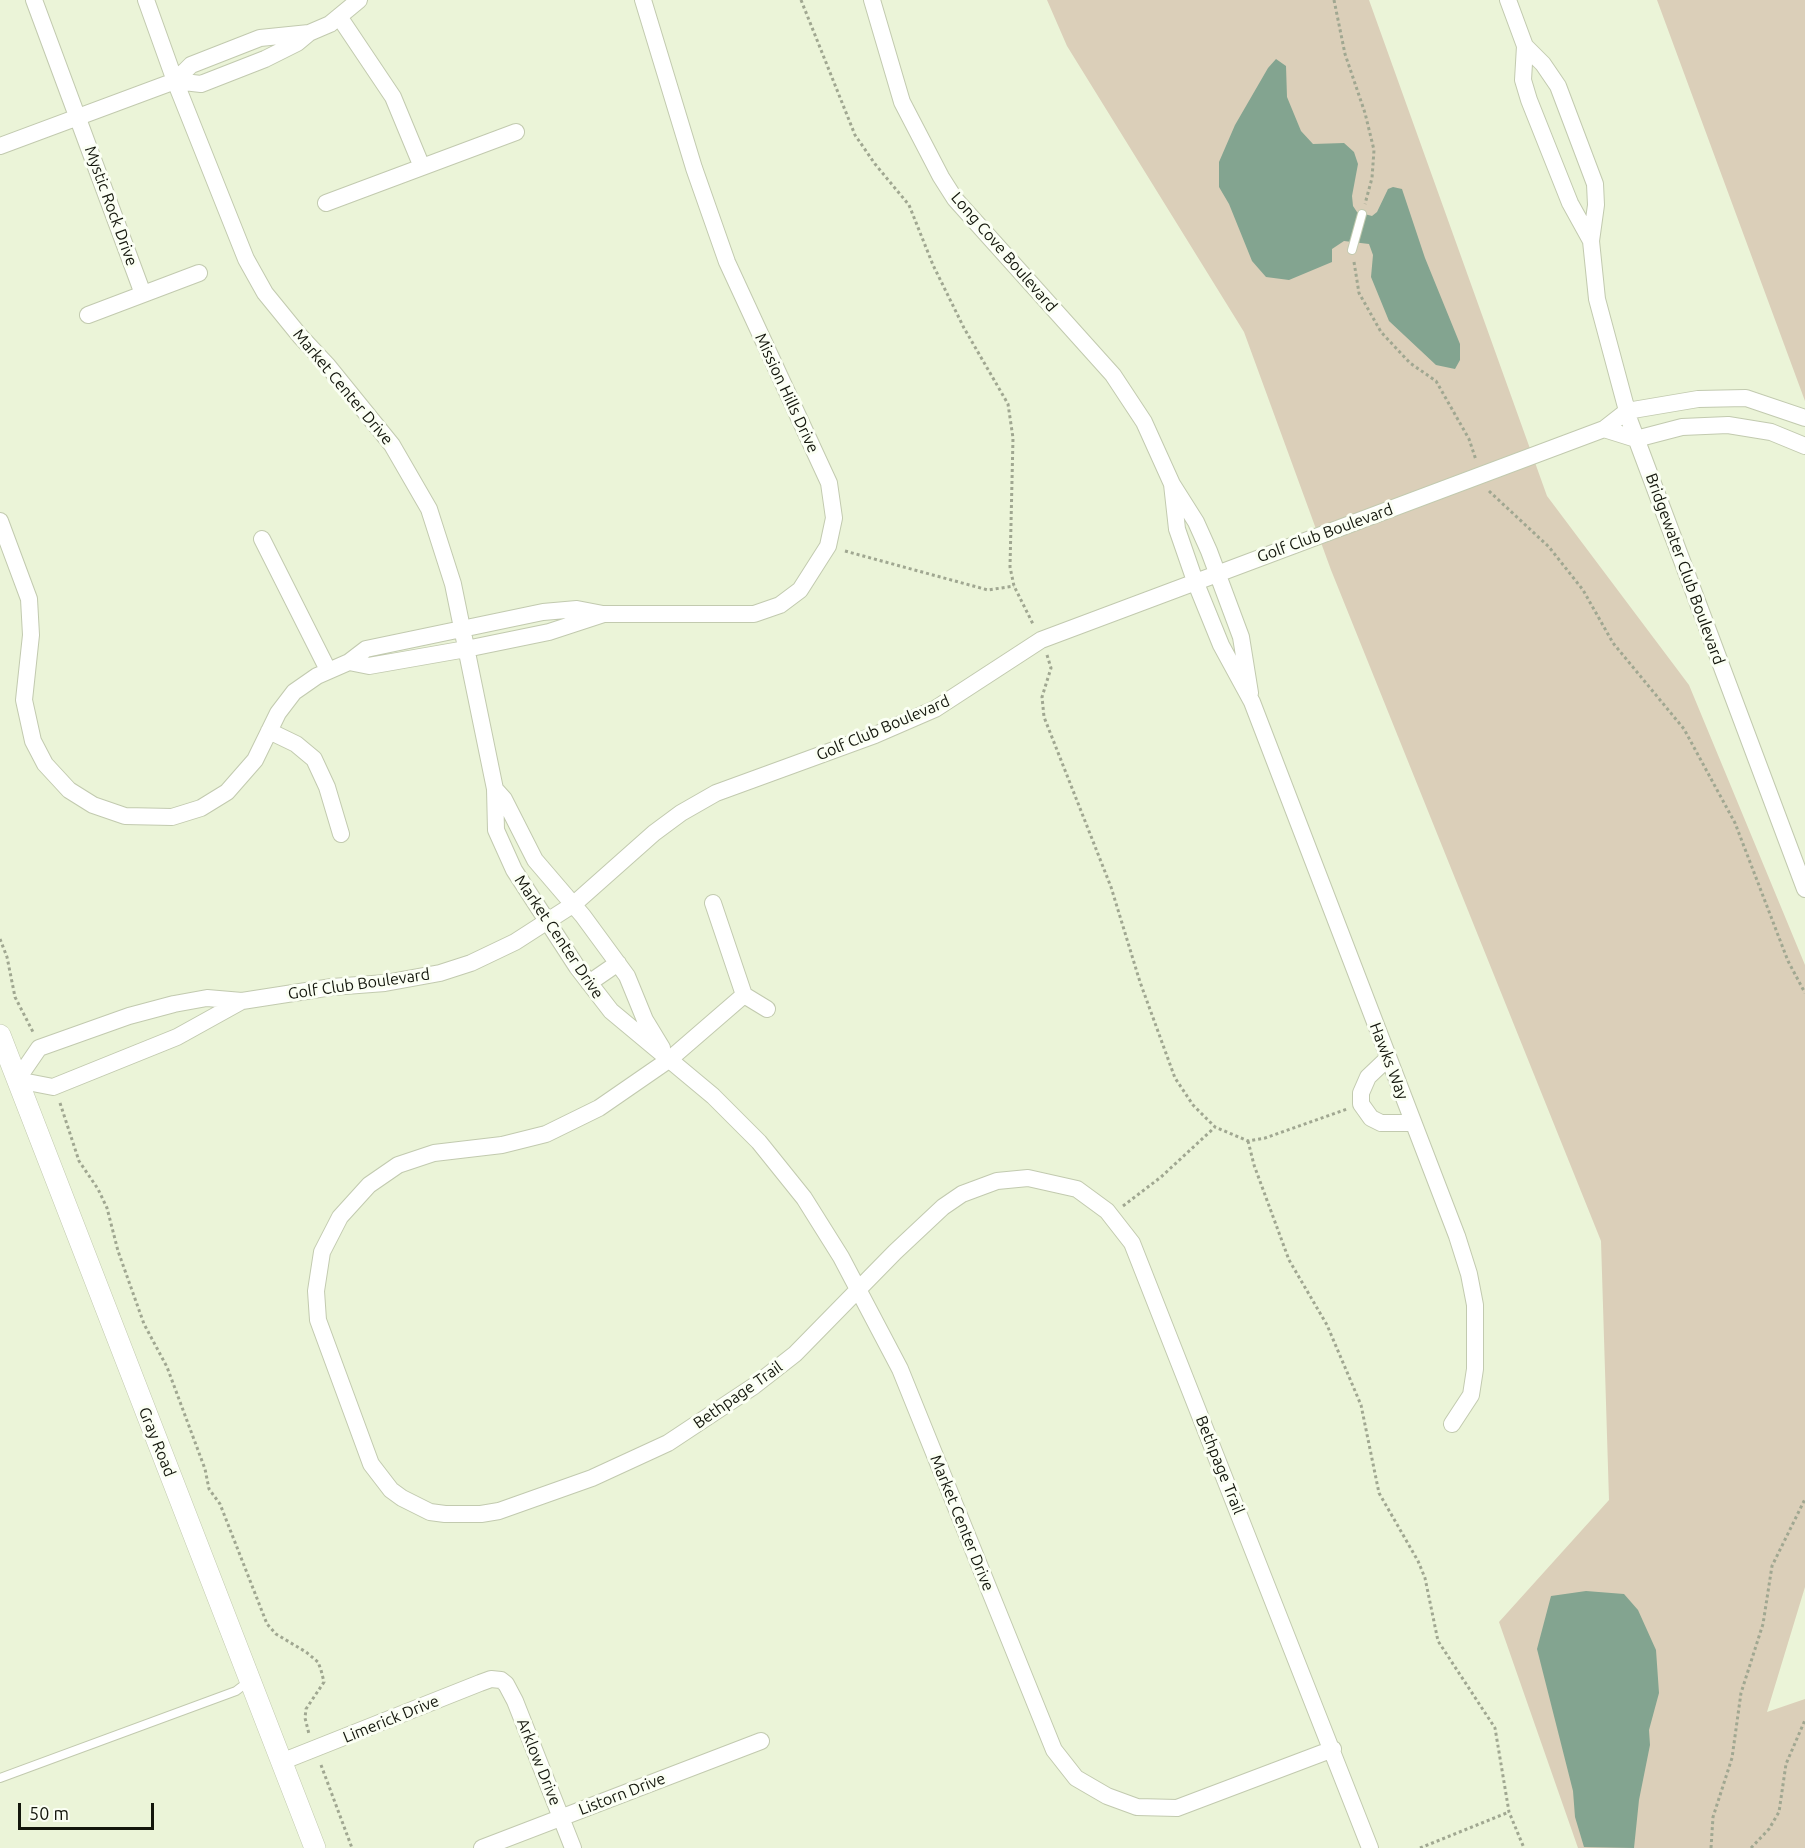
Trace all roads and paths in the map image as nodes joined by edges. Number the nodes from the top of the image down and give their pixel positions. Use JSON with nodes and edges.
{"nodes":[{"id":1,"x":34,"y":0,"type":"edge"},
{"id":2,"x":146,"y":0,"type":"edge"},
{"id":3,"x":359,"y":0,"type":"edge"},
{"id":4,"x":643,"y":0,"type":"edge"},
{"id":5,"x":872,"y":0,"type":"edge"},
{"id":6,"x":1334,"y":0,"type":"edge"},
{"id":7,"x":1508,"y":0,"type":"edge"},
{"id":8,"x":340,"y":18,"type":"junction"},
{"id":9,"x":1525,"y":46,"type":"junction"},
{"id":10,"x":175,"y":81,"type":"junction"},
{"id":11,"x":78,"y":118,"type":"junction"},
{"id":12,"x":516,"y":132,"type":"dead end"},
{"id":13,"x":0,"y":146,"type":"edge"},
{"id":14,"x":422,"y":167,"type":"junction"},
{"id":15,"x":326,"y":203,"type":"dead end"},
{"id":16,"x":1362,"y":214,"type":"joint"},
{"id":17,"x":1591,"y":241,"type":"junction"},
{"id":18,"x":1352,"y":250,"type":"joint"},
{"id":19,"x":199,"y":273,"type":"dead end"},
{"id":20,"x":143,"y":294,"type":"junction"},
{"id":21,"x":87,"y":315,"type":"dead end"},
{"id":22,"x":1780,"y":409,"type":"junction"},
{"id":23,"x":1627,"y":411,"type":"junction"},
{"id":24,"x":1805,"y":418,"type":"edge"},
{"id":25,"x":1604,"y":429,"type":"junction"},
{"id":26,"x":1771,"y":432,"type":"junction"},
{"id":27,"x":1636,"y":439,"type":"junction"},
{"id":28,"x":1805,"y":446,"type":"edge"},
{"id":29,"x":1480,"y":475,"type":"junction"},
{"id":30,"x":1172,"y":484,"type":"junction"},
{"id":31,"x":0,"y":521,"type":"edge"},
{"id":32,"x":262,"y":539,"type":"dead end"},
{"id":33,"x":828,"y":546,"type":"junction"},
{"id":34,"x":1217,"y":573,"type":"junction"},
{"id":35,"x":1195,"y":581,"type":"junction"},
{"id":36,"x":1014,"y":586,"type":"dead end"},
{"id":37,"x":604,"y":614,"type":"junction"},
{"id":38,"x":462,"y":628,"type":"junction"},
{"id":39,"x":466,"y":650,"type":"junction"},
{"id":40,"x":349,"y":662,"type":"junction"},
{"id":41,"x":328,"y":670,"type":"junction"},
{"id":42,"x":1252,"y":702,"type":"junction"},
{"id":43,"x":269,"y":731,"type":"junction"},
{"id":44,"x":495,"y":789,"type":"junction"},
{"id":45,"x":341,"y":834,"type":"dead end"},
{"id":46,"x":1805,"y":889,"type":"edge"},
{"id":47,"x":713,"y":903,"type":"dead end"},
{"id":48,"x":574,"y":904,"type":"junction"},
{"id":49,"x":548,"y":921,"type":"junction"},
{"id":50,"x":0,"y":939,"type":"edge"},
{"id":51,"x":618,"y":963,"type":"junction"},
{"id":52,"x":589,"y":983,"type":"junction"},
{"id":53,"x":1805,"y":993,"type":"edge"},
{"id":54,"x":744,"y":995,"type":"junction"},
{"id":55,"x":242,"y":1001,"type":"junction"},
{"id":56,"x":767,"y":1009,"type":"dead end"},
{"id":57,"x":0,"y":1035,"type":"edge"},
{"id":58,"x":39,"y":1048,"type":"junction"},
{"id":59,"x":1388,"y":1058,"type":"junction"},
{"id":60,"x":670,"y":1059,"type":"junction"},
{"id":61,"x":9,"y":1083,"type":"edge"},
{"id":62,"x":54,"y":1086,"type":"junction"},
{"id":63,"x":1413,"y":1123,"type":"junction"},
{"id":64,"x":1215,"y":1127,"type":"dead end"},
{"id":65,"x":1248,"y":1141,"type":"dead end"},
{"id":66,"x":1112,"y":1217,"type":"junction"},
{"id":67,"x":859,"y":1288,"type":"junction"},
{"id":68,"x":1452,"y":1424,"type":"dead end"},
{"id":69,"x":1805,"y":1499,"type":"edge"},
{"id":70,"x":252,"y":1679,"type":"junction"},
{"id":71,"x":501,"y":1680,"type":"joint"},
{"id":72,"x":1805,"y":1720,"type":"edge"},
{"id":73,"x":761,"y":1741,"type":"dead end"},
{"id":74,"x":315,"y":1749,"type":"junction"},
{"id":75,"x":1333,"y":1749,"type":"junction"},
{"id":76,"x":281,"y":1762,"type":"junction"},
{"id":77,"x":0,"y":1778,"type":"edge"},
{"id":78,"x":1509,"y":1812,"type":"junction"},
{"id":79,"x":561,"y":1817,"type":"junction"},
{"id":80,"x":315,"y":1848,"type":"edge"},
{"id":81,"x":352,"y":1848,"type":"edge"},
{"id":82,"x":482,"y":1848,"type":"edge"},
{"id":83,"x":573,"y":1848,"type":"edge"},
{"id":84,"x":1370,"y":1848,"type":"edge"},
{"id":85,"x":1420,"y":1848,"type":"edge"},
{"id":86,"x":1524,"y":1848,"type":"edge"},
{"id":87,"x":1711,"y":1848,"type":"edge"},
{"id":88,"x":1751,"y":1848,"type":"edge"}],
"edges":[{"from":1,"to":11,"type":"street","name":"Mystic Rock Drive"},
{"from":2,"to":10,"type":"street","name":"Market Center Drive"},
{"from":3,"to":8,"type":"street"},
{"from":4,"to":33,"type":"street","name":"Mission Hills Drive"},
{"from":5,"to":30,"type":"street","name":"Long Cove Boulevard"},
{"from":6,"to":16,"type":"path"},
{"from":7,"to":9,"type":"street","name":"Bridgewater Club Boulevard"},
{"from":8,"to":10,"type":"street"},
{"from":8,"to":14,"type":"street"},
{"from":9,"to":17,"type":"street","name":"Bridgewater Club Boulevard"},
{"from":9,"to":17,"type":"street","name":"Bridgewater Club Boulevard"},
{"from":10,"to":11,"type":"street"},
{"from":10,"to":38,"type":"street","name":"Market Center Drive"},
{"from":11,"to":13,"type":"street"},
{"from":11,"to":20,"type":"street","name":"Mystic Rock Drive"},
{"from":12,"to":14,"type":"street"},
{"from":14,"to":15,"type":"street"},
{"from":16,"to":18,"type":"lane"},
{"from":17,"to":23,"type":"street","name":"Bridgewater Club Boulevard"},
{"from":18,"to":29,"type":"path"},
{"from":19,"to":20,"type":"street"},
{"from":20,"to":21,"type":"street"},
{"from":22,"to":23,"type":"street","name":"Golf Club Boulevard"},
{"from":22,"to":24,"type":"street","name":"Golf Club Boulevard"},
{"from":22,"to":26,"type":"street"},
{"from":23,"to":25,"type":"street","name":"Golf Club Boulevard"},
{"from":23,"to":27,"type":"street","name":"Bridgewater Club Boulevard"},
{"from":25,"to":27,"type":"street"},
{"from":25,"to":29,"type":"street","name":"Golf Club Boulevard"},
{"from":26,"to":27,"type":"street"},
{"from":26,"to":28,"type":"street"},
{"from":27,"to":46,"type":"street","name":"Bridgewater Club Boulevard"},
{"from":29,"to":34,"type":"street","name":"Golf Club Boulevard"},
{"from":29,"to":53,"type":"path"},
{"from":30,"to":34,"type":"street","name":"Long Cove Boulevard"},
{"from":30,"to":35,"type":"street","name":"Long Cove Boulevard"},
{"from":31,"to":43,"type":"street"},
{"from":32,"to":41,"type":"street"},
{"from":33,"to":36,"type":"path"},
{"from":33,"to":37,"type":"street","name":"Mission Hills Drive"},
{"from":34,"to":35,"type":"street","name":"Golf Club Boulevard"},
{"from":34,"to":42,"type":"street","name":"Hawks Way"},
{"from":35,"to":42,"type":"street","name":"Hawks Way"},
{"from":35,"to":48,"type":"street","name":"Golf Club Boulevard"},
{"from":37,"to":38,"type":"street","name":"Mission Hills Drive"},
{"from":37,"to":39,"type":"street","name":"Mission Hills Drive"},
{"from":38,"to":39,"type":"street","name":"Market Center Drive"},
{"from":38,"to":40,"type":"street"},
{"from":39,"to":40,"type":"street"},
{"from":39,"to":44,"type":"street","name":"Market Center Drive"},
{"from":40,"to":41,"type":"street"},
{"from":41,"to":43,"type":"street"},
{"from":42,"to":59,"type":"street","name":"Hawks Way"},
{"from":43,"to":45,"type":"street"},
{"from":44,"to":48,"type":"street","name":"Market Center Drive"},
{"from":44,"to":49,"type":"street","name":"Market Center Drive"},
{"from":47,"to":54,"type":"street"},
{"from":48,"to":49,"type":"street","name":"Golf Club Boulevard"},
{"from":48,"to":51,"type":"street","name":"Market Center Drive"},
{"from":49,"to":52,"type":"street","name":"Market Center Drive"},
{"from":49,"to":55,"type":"street","name":"Golf Club Boulevard"},
{"from":50,"to":58,"type":"path"},
{"from":51,"to":52,"type":"street"},
{"from":51,"to":60,"type":"street","name":"Market Center Drive"},
{"from":52,"to":60,"type":"street","name":"Market Center Drive"},
{"from":54,"to":56,"type":"street"},
{"from":54,"to":60,"type":"street","name":"Bethpage Trail"},
{"from":55,"to":58,"type":"street","name":"Golf Club Boulevard"},
{"from":55,"to":62,"type":"street","name":"Golf Club Boulevard"},
{"from":57,"to":61,"type":"street","name":"Gray Road"},
{"from":58,"to":61,"type":"street"},
{"from":59,"to":63,"type":"street","name":"Hawks Way"},
{"from":59,"to":63,"type":"street"},
{"from":60,"to":67,"type":"street","name":"Market Center Drive"},
{"from":60,"to":67,"type":"street","name":"Bethpage Trail"},
{"from":61,"to":62,"type":"street"},
{"from":61,"to":70,"type":"street","name":"Gray Road"},
{"from":62,"to":74,"type":"path"},
{"from":63,"to":68,"type":"street","name":"Hawks Way"},
{"from":64,"to":66,"type":"path"},
{"from":65,"to":78,"type":"path"},
{"from":66,"to":67,"type":"street","name":"Bethpage Trail"},
{"from":66,"to":75,"type":"street","name":"Bethpage Trail"},
{"from":67,"to":75,"type":"street","name":"Market Center Drive"},
{"from":69,"to":87,"type":"path"},
{"from":70,"to":76,"type":"street","name":"Gray Road"},
{"from":70,"to":77,"type":"lane"},
{"from":71,"to":74,"type":"street","name":"Limerick Drive"},
{"from":71,"to":79,"type":"street","name":"Arklow Drive"},
{"from":72,"to":88,"type":"path"},
{"from":73,"to":79,"type":"street","name":"Listorn Drive"},
{"from":74,"to":76,"type":"street","name":"Limerick Drive"},
{"from":74,"to":81,"type":"path"},
{"from":75,"to":84,"type":"street","name":"Bethpage Trail"},
{"from":76,"to":80,"type":"street","name":"Gray Road"},
{"from":78,"to":85,"type":"path"},
{"from":78,"to":86,"type":"path"},
{"from":79,"to":82,"type":"street","name":"Listorn Drive"},
{"from":79,"to":83,"type":"street","name":"Arklow Drive"}]}
